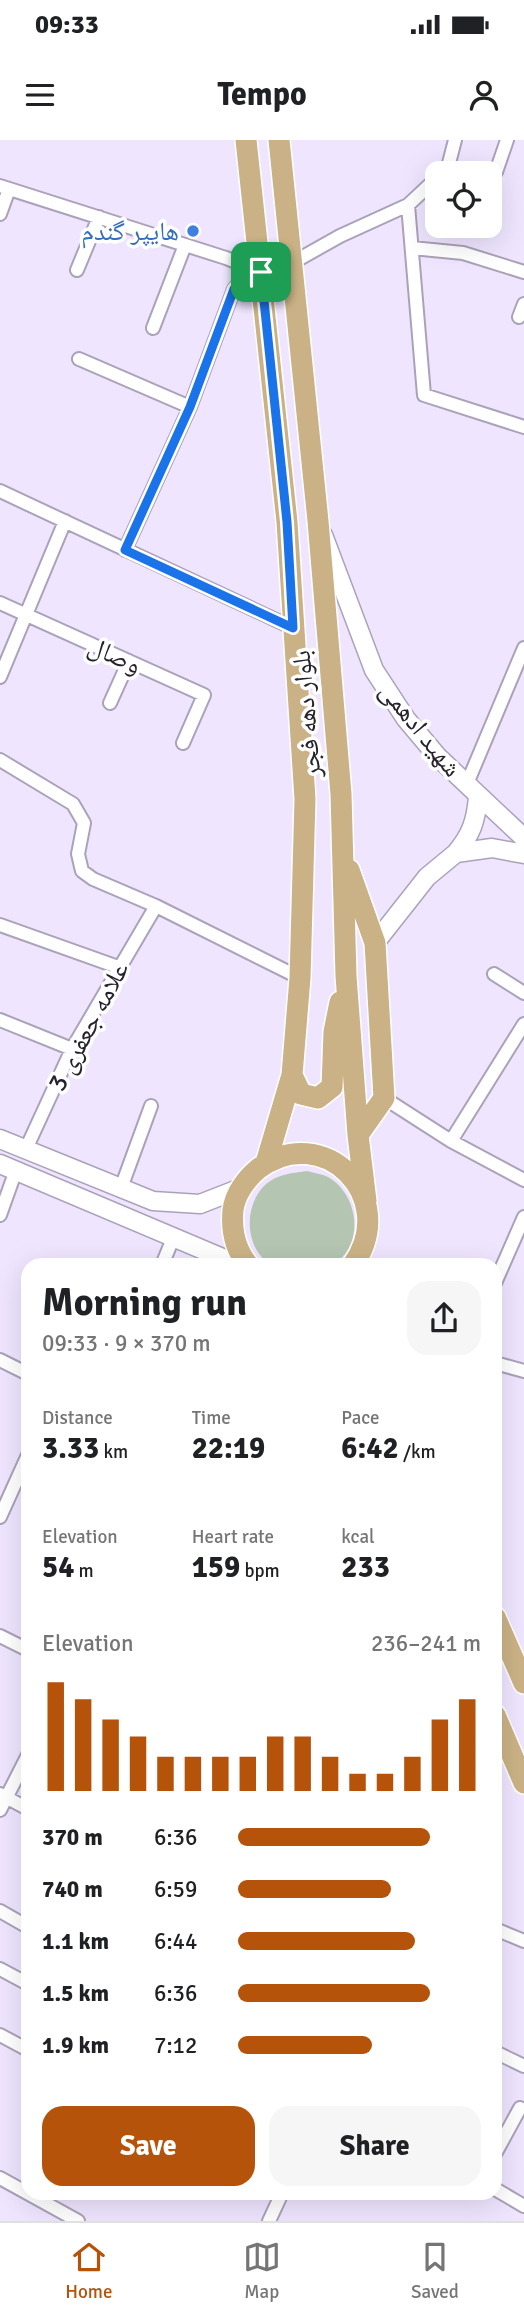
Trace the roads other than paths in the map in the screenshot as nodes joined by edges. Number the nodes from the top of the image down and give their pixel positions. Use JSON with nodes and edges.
{"nodes":[{"id":1,"x":246,"y":140,"type":"edge"},
{"id":2,"x":279,"y":140,"type":"edge"},
{"id":3,"x":455,"y":140,"type":"edge"},
{"id":4,"x":507,"y":140,"type":"edge"},
{"id":5,"x":450,"y":161,"type":"edge"},
{"id":6,"x":500,"y":161,"type":"edge"},
{"id":7,"x":5,"y":187,"type":"edge"},
{"id":8,"x":425,"y":189,"type":"edge"},
{"id":9,"x":408,"y":205,"type":"junction"},
{"id":10,"x":0,"y":214,"type":"edge"},
{"id":11,"x":99,"y":218,"type":"junction"},
{"id":12,"x":185,"y":245,"type":"junction"},
{"id":13,"x":412,"y":248,"type":"junction"},
{"id":14,"x":292,"y":263,"type":"junction"},
{"id":15,"x":77,"y":270,"type":"dead end"},
{"id":16,"x":261,"y":272,"type":"junction"},
{"id":17,"x":524,"y":272,"type":"edge"},
{"id":18,"x":524,"y":304,"type":"edge"},
{"id":19,"x":519,"y":317,"type":"dead end"},
{"id":20,"x":153,"y":328,"type":"dead end"},
{"id":21,"x":79,"y":359,"type":"dead end"},
{"id":22,"x":190,"y":407,"type":"junction"},
{"id":23,"x":524,"y":427,"type":"edge"},
{"id":24,"x":0,"y":491,"type":"edge"},
{"id":25,"x":65,"y":521,"type":"junction"},
{"id":26,"x":318,"y":521,"type":"junction"},
{"id":27,"x":125,"y":550,"type":"junction"},
{"id":28,"x":0,"y":603,"type":"edge"},
{"id":29,"x":25,"y":615,"type":"junction"},
{"id":30,"x":293,"y":628,"type":"junction"},
{"id":31,"x":524,"y":649,"type":"edge"},
{"id":32,"x":129,"y":661,"type":"junction"},
{"id":33,"x":0,"y":677,"type":"edge"},
{"id":34,"x":110,"y":703,"type":"dead end"},
{"id":35,"x":183,"y":743,"type":"dead end"},
{"id":36,"x":0,"y":760,"type":"edge"},
{"id":37,"x":472,"y":791,"type":"junction"},
{"id":38,"x":524,"y":838,"type":"edge"},
{"id":39,"x":342,"y":850,"type":"junction"},
{"id":40,"x":456,"y":853,"type":"junction"},
{"id":41,"x":524,"y":854,"type":"edge"},
{"id":42,"x":156,"y":906,"type":"junction"},
{"id":43,"x":0,"y":925,"type":"edge"},
{"id":44,"x":375,"y":943,"type":"junction"},
{"id":45,"x":118,"y":967,"type":"junction"},
{"id":46,"x":494,"y":974,"type":"dead end"},
{"id":47,"x":346,"y":976,"type":"junction"},
{"id":48,"x":300,"y":978,"type":"junction"},
{"id":49,"x":524,"y":993,"type":"edge"},
{"id":50,"x":0,"y":1020,"type":"edge"},
{"id":51,"x":524,"y":1024,"type":"edge"},
{"id":52,"x":72,"y":1049,"type":"junction"},
{"id":53,"x":292,"y":1075,"type":"junction"},
{"id":54,"x":384,"y":1098,"type":"junction"},
{"id":55,"x":150,"y":1107,"type":"dead end"},
{"id":56,"x":358,"y":1135,"type":"junction"},
{"id":57,"x":0,"y":1139,"type":"edge"},
{"id":58,"x":451,"y":1141,"type":"junction"},
{"id":59,"x":26,"y":1149,"type":"junction"},
{"id":60,"x":266,"y":1163,"type":"junction"},
{"id":61,"x":8,"y":1167,"type":"edge"},
{"id":62,"x":524,"y":1180,"type":"edge"},
{"id":63,"x":121,"y":1188,"type":"junction"},
{"id":64,"x":241,"y":1188,"type":"junction"},
{"id":65,"x":366,"y":1201,"type":"junction"},
{"id":66,"x":0,"y":1215,"type":"edge"},
{"id":67,"x":524,"y":1217,"type":"edge"},
{"id":68,"x":174,"y":1236,"type":"junction"},
{"id":69,"x":368,"y":1236,"type":"junction"},
{"id":70,"x":165,"y":1258,"type":"edge"},
{"id":71,"x":223,"y":1258,"type":"edge"},
{"id":72,"x":244,"y":1258,"type":"edge"},
{"id":73,"x":358,"y":1258,"type":"edge"},
{"id":74,"x":370,"y":1258,"type":"edge"},
{"id":75,"x":502,"y":1267,"type":"edge"},
{"id":76,"x":0,"y":1360,"type":"edge"},
{"id":77,"x":502,"y":1365,"type":"edge"},
{"id":78,"x":21,"y":1370,"type":"edge"},
{"id":79,"x":524,"y":1371,"type":"edge"},
{"id":80,"x":21,"y":1470,"type":"edge"},
{"id":81,"x":0,"y":1517,"type":"edge"},
{"id":82,"x":502,"y":1633,"type":"edge"},
{"id":83,"x":0,"y":1636,"type":"edge"},
{"id":84,"x":21,"y":1646,"type":"edge"},
{"id":85,"x":524,"y":1683,"type":"edge"},
{"id":86,"x":502,"y":1736,"type":"edge"},
{"id":87,"x":21,"y":1766,"type":"edge"},
{"id":88,"x":524,"y":1783,"type":"edge"},
{"id":89,"x":3,"y":1796,"type":"edge"},
{"id":90,"x":21,"y":1805,"type":"edge"},
{"id":91,"x":0,"y":1810,"type":"edge"},
{"id":92,"x":0,"y":1911,"type":"edge"},
{"id":93,"x":21,"y":1923,"type":"edge"},
{"id":94,"x":502,"y":1931,"type":"edge"},
{"id":95,"x":524,"y":1941,"type":"edge"},
{"id":96,"x":0,"y":1969,"type":"edge"},
{"id":97,"x":21,"y":1980,"type":"edge"},
{"id":98,"x":0,"y":2035,"type":"edge"},
{"id":99,"x":21,"y":2046,"type":"edge"},
{"id":100,"x":502,"y":2055,"type":"edge"},
{"id":101,"x":524,"y":2066,"type":"edge"},
{"id":102,"x":520,"y":2108,"type":"dead end"},
{"id":103,"x":502,"y":2141,"type":"edge"},
{"id":104,"x":0,"y":2178,"type":"edge"},
{"id":105,"x":21,"y":2190,"type":"edge"},
{"id":106,"x":502,"y":2193,"type":"edge"},
{"id":107,"x":40,"y":2200,"type":"edge"},
{"id":108,"x":279,"y":2200,"type":"edge"},
{"id":109,"x":524,"y":2206,"type":"edge"},
{"id":110,"x":272,"y":2220,"type":"edge"},
{"id":111,"x":78,"y":2221,"type":"edge"}],
"edges":[{"from":1,"to":16,"type":"main road","name":"بلوار دهه فجر"},
{"from":2,"to":14,"type":"main road","name":"بلوار دهه فجر"},
{"from":3,"to":5,"type":"street"},
{"from":4,"to":6,"type":"street"},
{"from":7,"to":10,"type":"street"},
{"from":7,"to":11,"type":"street"},
{"from":8,"to":9,"type":"street"},
{"from":9,"to":13,"type":"street"},
{"from":9,"to":14,"type":"street"},
{"from":11,"to":12,"type":"street"},
{"from":11,"to":15,"type":"street"},
{"from":12,"to":16,"type":"street"},
{"from":12,"to":20,"type":"street"},
{"from":13,"to":17,"type":"street"},
{"from":13,"to":23,"type":"street"},
{"from":14,"to":26,"type":"main road","name":"بلوار دهه فجر"},
{"from":16,"to":22,"type":"street"},
{"from":16,"to":30,"type":"main road","name":"بلوار دهه فجر"},
{"from":18,"to":19,"type":"street"},
{"from":21,"to":22,"type":"street"},
{"from":22,"to":27,"type":"street"},
{"from":24,"to":25,"type":"street"},
{"from":25,"to":27,"type":"street"},
{"from":25,"to":29,"type":"street"},
{"from":26,"to":37,"type":"street","name":"شهید ادهمی"},
{"from":26,"to":39,"type":"main road","name":"بلوار دهه فجر"},
{"from":27,"to":30,"type":"street"},
{"from":28,"to":29,"type":"street","name":"وصال"},
{"from":29,"to":32,"type":"street","name":"وصال"},
{"from":29,"to":33,"type":"street"},
{"from":30,"to":48,"type":"main road","name":"بلوار دهه فجر"},
{"from":31,"to":37,"type":"street"},
{"from":32,"to":34,"type":"street"},
{"from":32,"to":35,"type":"street","name":"وصال"},
{"from":36,"to":42,"type":"street"},
{"from":37,"to":38,"type":"street","name":"شهید ادهمی"},
{"from":37,"to":40,"type":"street"},
{"from":39,"to":44,"type":"main road"},
{"from":39,"to":47,"type":"main road","name":"بلوار دهه فجر"},
{"from":40,"to":41,"type":"street"},
{"from":40,"to":44,"type":"street"},
{"from":42,"to":45,"type":"street","name":"علامه جعفری 3"},
{"from":42,"to":48,"type":"street"},
{"from":43,"to":45,"type":"street"},
{"from":44,"to":54,"type":"main road"},
{"from":45,"to":52,"type":"street","name":"علامه جعفری 3"},
{"from":46,"to":49,"type":"street"},
{"from":47,"to":53,"type":"main road"},
{"from":47,"to":56,"type":"main road","name":"بلوار دهه فجر"},
{"from":48,"to":53,"type":"main road","name":"بلوار دهه فجر"},
{"from":50,"to":52,"type":"street"},
{"from":51,"to":58,"type":"street"},
{"from":52,"to":59,"type":"street","name":"علامه جعفری 3"},
{"from":53,"to":60,"type":"main road","name":"بلوار دهه فجر"},
{"from":54,"to":56,"type":"main road"},
{"from":54,"to":58,"type":"street"},
{"from":55,"to":63,"type":"street"},
{"from":56,"to":65,"type":"main road","name":"بلوار دهه فجر"},
{"from":57,"to":59,"type":"street"},
{"from":58,"to":62,"type":"street"},
{"from":59,"to":63,"type":"street"},
{"from":60,"to":64,"type":"main road"},
{"from":60,"to":65,"type":"main road"},
{"from":61,"to":66,"type":"street"},
{"from":61,"to":68,"type":"street"},
{"from":63,"to":64,"type":"street"},
{"from":64,"to":72,"type":"main road"},
{"from":65,"to":69,"type":"main road","name":"بلوار دهه فجر"},
{"from":67,"to":75,"type":"street"},
{"from":68,"to":70,"type":"street"},
{"from":68,"to":71,"type":"street"},
{"from":69,"to":73,"type":"main road"},
{"from":69,"to":74,"type":"main road"},
{"from":76,"to":78,"type":"street"},
{"from":77,"to":79,"type":"street"},
{"from":80,"to":81,"type":"street"},
{"from":82,"to":85,"type":"main road"},
{"from":83,"to":84,"type":"street"},
{"from":86,"to":88,"type":"main road"},
{"from":87,"to":89,"type":"street"},
{"from":89,"to":90,"type":"street"},
{"from":89,"to":91,"type":"street"},
{"from":92,"to":93,"type":"street"},
{"from":94,"to":95,"type":"street"},
{"from":96,"to":97,"type":"street"},
{"from":98,"to":99,"type":"street"},
{"from":100,"to":101,"type":"street"},
{"from":102,"to":103,"type":"street"},
{"from":104,"to":105,"type":"street"},
{"from":106,"to":109,"type":"street"},
{"from":107,"to":111,"type":"street"},
{"from":108,"to":110,"type":"street"}]}
